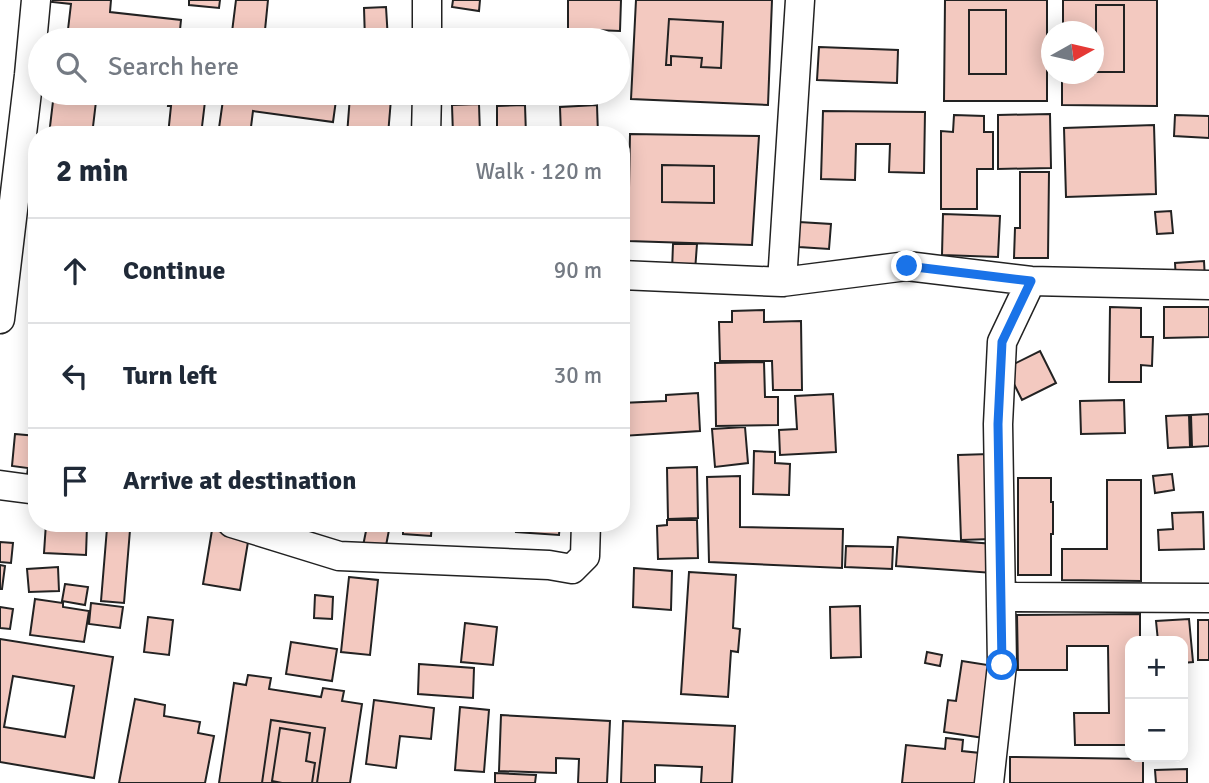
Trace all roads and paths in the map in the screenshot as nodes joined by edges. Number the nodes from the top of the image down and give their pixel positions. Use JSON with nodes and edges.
{"nodes":[{"id":1,"x":36,"y":0,"type":"edge"},
{"id":2,"x":427,"y":0,"type":"edge"},
{"id":3,"x":800,"y":0,"type":"edge"},
{"id":4,"x":34,"y":28,"type":"edge"},
{"id":5,"x":427,"y":28,"type":"edge"},
{"id":6,"x":28,"y":90,"type":"edge"},
{"id":7,"x":427,"y":105,"type":"edge"},
{"id":8,"x":426,"y":126,"type":"edge"},
{"id":9,"x":17,"y":214,"type":"edge"},
{"id":10,"x":630,"y":275,"type":"edge"},
{"id":11,"x":1031,"y":281,"type":"junction"},
{"id":12,"x":782,"y":282,"type":"junction"},
{"id":13,"x":1209,"y":285,"type":"edge"},
{"id":14,"x":0,"y":319,"type":"edge"},
{"id":15,"x":0,"y":485,"type":"edge"},
{"id":16,"x":28,"y":489,"type":"edge"},
{"id":17,"x":261,"y":532,"type":"edge"},
{"id":18,"x":586,"y":532,"type":"edge"},
{"id":19,"x":1002,"y":597,"type":"junction"},
{"id":20,"x":1209,"y":598,"type":"edge"},
{"id":21,"x":989,"y":783,"type":"edge"}],
"edges":[{"from":1,"to":4,"type":"street"},
{"from":2,"to":5,"type":"street"},
{"from":3,"to":12,"type":"street"},
{"from":6,"to":9,"type":"street"},
{"from":7,"to":8,"type":"street"},
{"from":9,"to":14,"type":"street"},
{"from":10,"to":12,"type":"street"},
{"from":11,"to":12,"type":"street"},
{"from":11,"to":13,"type":"street"},
{"from":11,"to":19,"type":"street"},
{"from":15,"to":16,"type":"street"},
{"from":17,"to":18,"type":"street"},
{"from":19,"to":20,"type":"street"},
{"from":19,"to":21,"type":"street"}]}
